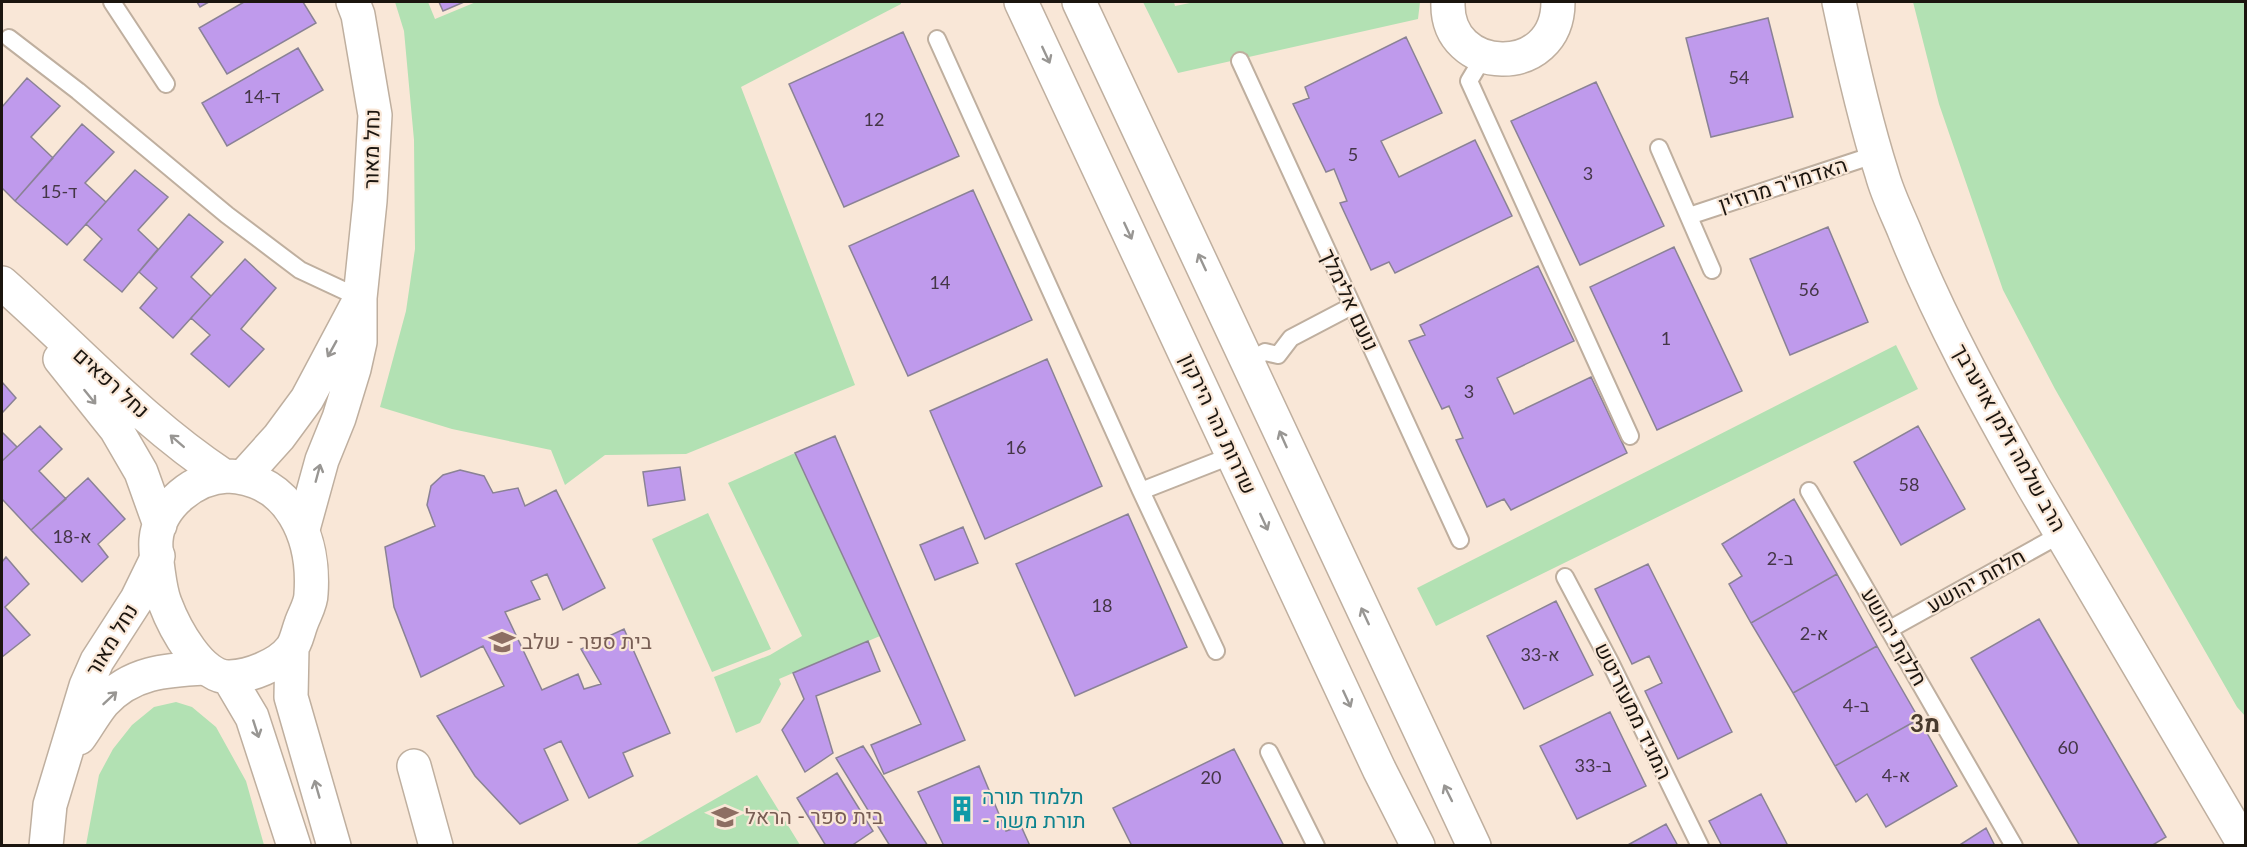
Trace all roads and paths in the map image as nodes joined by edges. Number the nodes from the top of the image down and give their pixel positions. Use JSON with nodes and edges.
{"nodes":[{"id":1,"x":112,"y":2,"type":"edge"},
{"id":2,"x":353,"y":2,"type":"edge"},
{"id":3,"x":1021,"y":2,"type":"edge"},
{"id":4,"x":1079,"y":2,"type":"edge"},
{"id":5,"x":1448,"y":2,"type":"edge"},
{"id":6,"x":1558,"y":2,"type":"edge"},
{"id":7,"x":1839,"y":2,"type":"edge"},
{"id":8,"x":9,"y":38,"type":"dead end"},
{"id":9,"x":937,"y":39,"type":"dead end"},
{"id":10,"x":1484,"y":56,"type":"junction"},
{"id":11,"x":1240,"y":60,"type":"dead end"},
{"id":12,"x":166,"y":84,"type":"dead end"},
{"id":13,"x":1659,"y":148,"type":"dead end"},
{"id":14,"x":1877,"y":154,"type":"junction"},
{"id":15,"x":1689,"y":216,"type":"junction"},
{"id":16,"x":1712,"y":270,"type":"dead end"},
{"id":17,"x":2,"y":283,"type":"edge"},
{"id":18,"x":360,"y":298,"type":"junction"},
{"id":19,"x":1352,"y":306,"type":"junction"},
{"id":20,"x":1248,"y":361,"type":"junction"},
{"id":21,"x":1630,"y":436,"type":"dead end"},
{"id":22,"x":1233,"y":455,"type":"junction"},
{"id":23,"x":234,"y":476,"type":"junction"},
{"id":24,"x":1809,"y":490,"type":"dead end"},
{"id":25,"x":1141,"y":491,"type":"junction"},
{"id":26,"x":303,"y":529,"type":"junction"},
{"id":27,"x":2063,"y":533,"type":"junction"},
{"id":28,"x":1460,"y":540,"type":"dead end"},
{"id":29,"x":159,"y":541,"type":"junction"},
{"id":30,"x":1565,"y":577,"type":"dead end"},
{"id":31,"x":1890,"y":629,"type":"junction"},
{"id":32,"x":292,"y":648,"type":"junction"},
{"id":33,"x":1216,"y":651,"type":"dead end"},
{"id":34,"x":217,"y":673,"type":"junction"},
{"id":35,"x":1269,"y":752,"type":"dead end"},
{"id":36,"x":63,"y":762,"type":"junction"},
{"id":37,"x":414,"y":766,"type":"dead end"},
{"id":38,"x":1412,"y":844,"type":"edge"},
{"id":39,"x":46,"y":846,"type":"edge"},
{"id":40,"x":294,"y":846,"type":"edge"},
{"id":41,"x":334,"y":846,"type":"edge"},
{"id":42,"x":436,"y":846,"type":"edge"},
{"id":43,"x":1316,"y":846,"type":"edge"},
{"id":44,"x":1474,"y":846,"type":"edge"},
{"id":45,"x":1700,"y":846,"type":"edge"},
{"id":46,"x":2014,"y":846,"type":"edge"},
{"id":47,"x":2245,"y":846,"type":"edge"}],
"edges":[{"from":1,"to":12,"type":"lane"},
{"from":2,"to":18,"type":"street","name":"נחל מאור"},
{"from":3,"to":22,"type":"street","name":"שדרות נהר הירקון","one_way":true},
{"from":20,"to":4,"type":"street","one_way":true},
{"from":5,"to":10,"type":"street"},
{"from":6,"to":10,"type":"street"},
{"from":7,"to":14,"type":"street","name":"הרב שלמה זלמן אויערבך"},
{"from":8,"to":18,"type":"lane"},
{"from":9,"to":25,"type":"lane"},
{"from":10,"to":21,"type":"lane"},
{"from":11,"to":19,"type":"lane","name":"נועם אלימלך"},
{"from":13,"to":15,"type":"lane"},
{"from":14,"to":15,"type":"lane","name":"האדמו\"ר מרוז'ין"},
{"from":14,"to":27,"type":"street","name":"הרב שלמה זלמן אויערבך"},
{"from":15,"to":16,"type":"lane"},
{"from":23,"to":17,"type":"street","name":"נחל רפאים","one_way":true},
{"from":17,"to":29,"type":"street","name":"נחל רפאים","one_way":true},
{"from":18,"to":23,"type":"street","name":"נחל מאור","one_way":true},
{"from":26,"to":18,"type":"street","name":"נחל מאור","one_way":true},
{"from":19,"to":20,"type":"lane"},
{"from":19,"to":28,"type":"lane","name":"נועם אלימלך"},
{"from":44,"to":20,"type":"street","one_way":true},
{"from":22,"to":25,"type":"lane"},
{"from":22,"to":38,"type":"street","name":"שדרות נהר הירקון","one_way":true},
{"from":23,"to":26,"type":"street"},
{"from":23,"to":29,"type":"street"},
{"from":24,"to":31,"type":"lane","name":"חלקת יהושע"},
{"from":25,"to":33,"type":"lane"},
{"from":26,"to":32,"type":"street"},
{"from":27,"to":31,"type":"lane","name":"חלחת יהושע"},
{"from":27,"to":47,"type":"street","name":"הרב שלמה זלמן אויערבך"},
{"from":29,"to":34,"type":"street"},
{"from":29,"to":36,"type":"street","name":"נחל מאור"},
{"from":30,"to":45,"type":"lane","name":"המגיד ממעזריטש"},
{"from":31,"to":46,"type":"lane","name":"חלקת יהושע"},
{"from":32,"to":34,"type":"street"},
{"from":41,"to":32,"type":"street","one_way":true},
{"from":36,"to":34,"type":"street","name":"נחל מאור","one_way":true},
{"from":34,"to":40,"type":"street","one_way":true},
{"from":35,"to":43,"type":"lane"},
{"from":36,"to":39,"type":"street","name":"נחל מאור"},
{"from":37,"to":42,"type":"street"}]}
